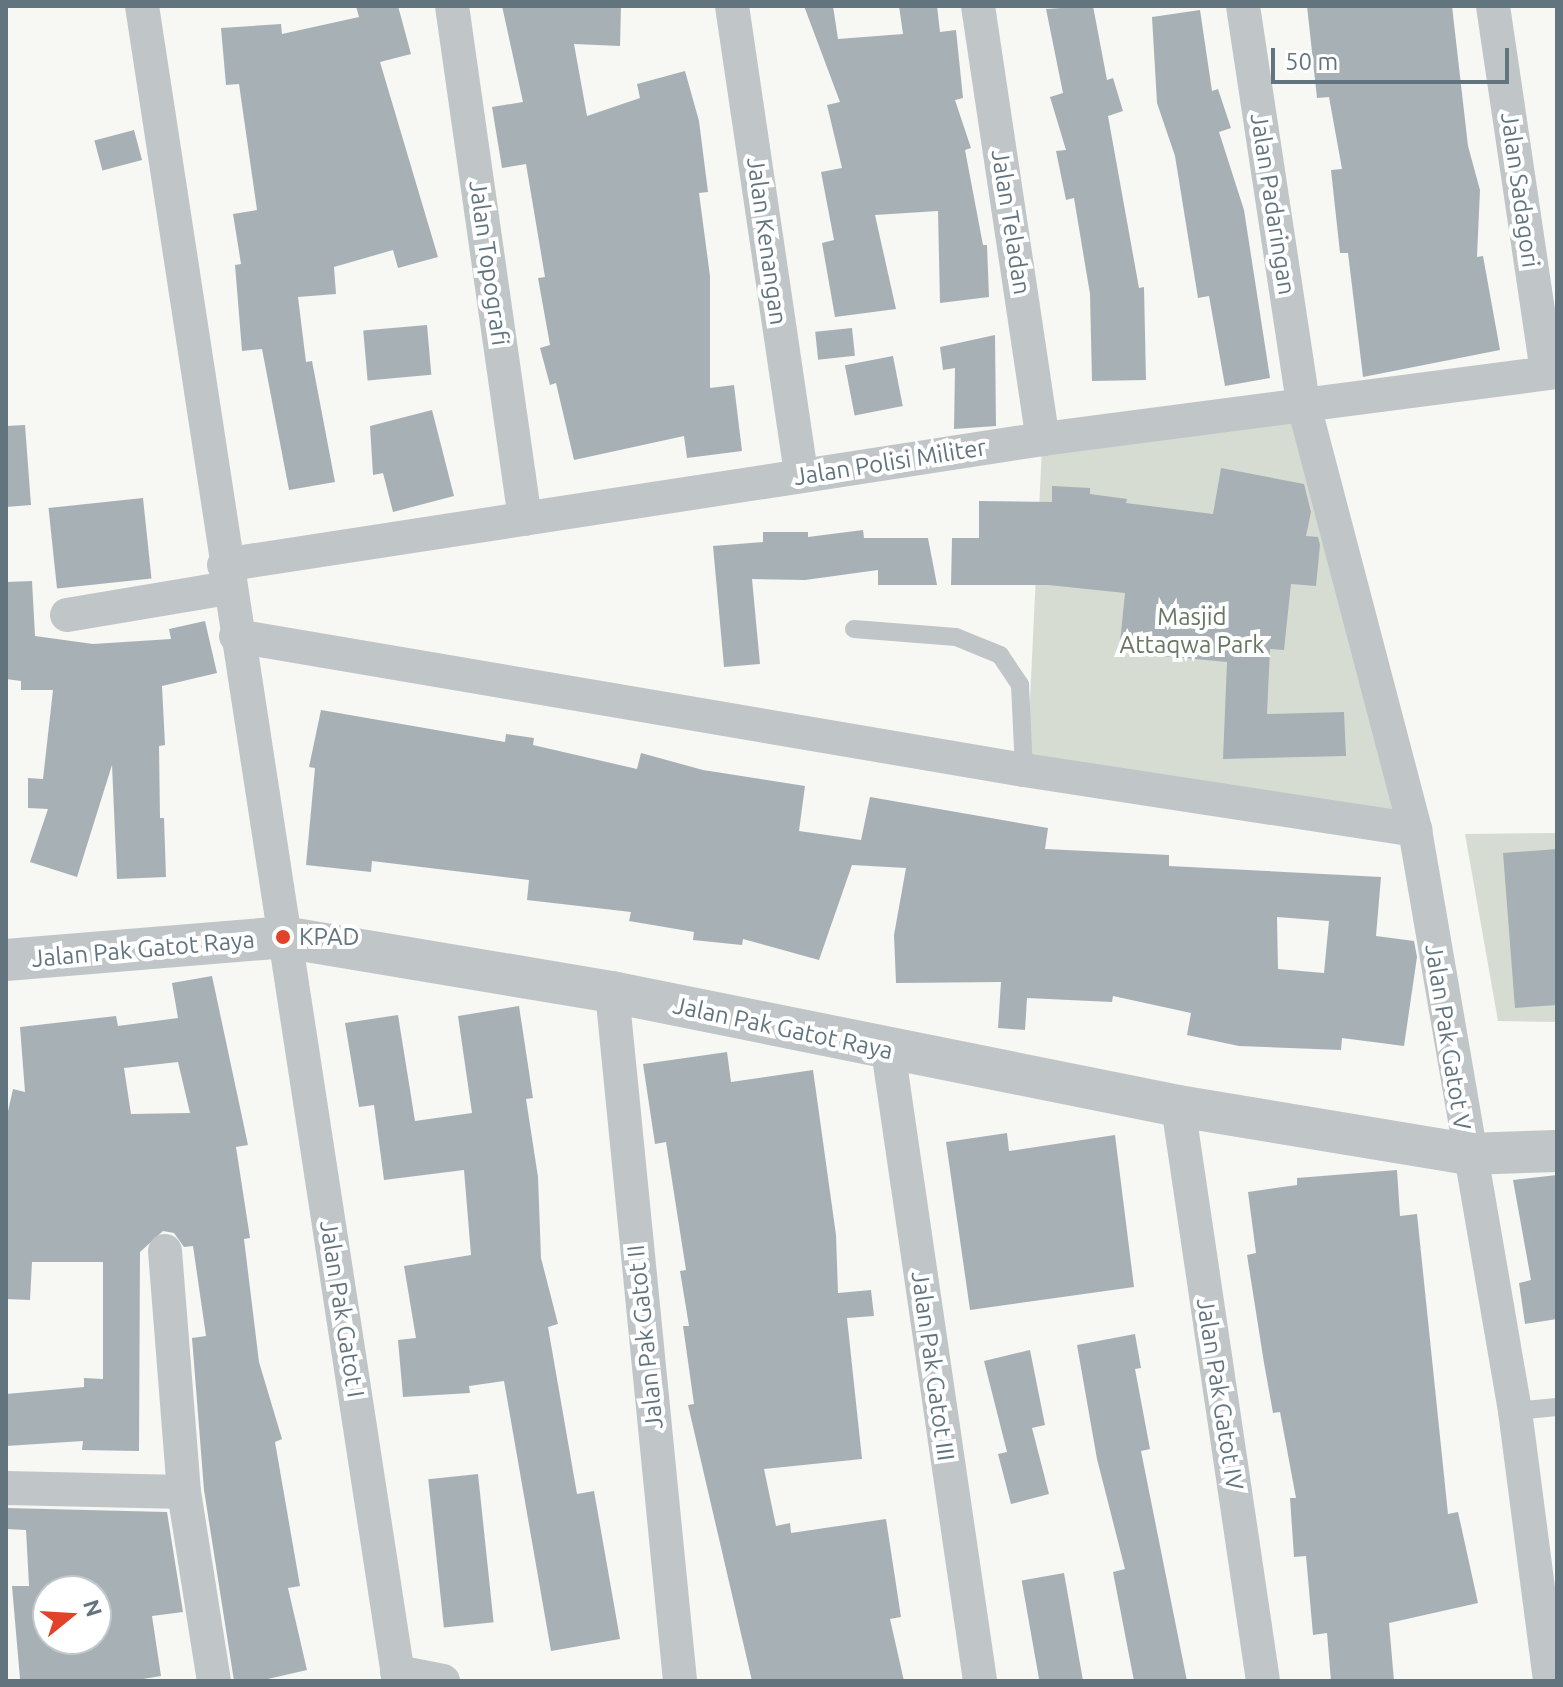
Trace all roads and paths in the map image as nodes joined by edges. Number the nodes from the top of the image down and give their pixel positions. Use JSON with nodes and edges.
{"nodes":[{"id":1,"x":142,"y":6,"type":"edge"},
{"id":2,"x":452,"y":6,"type":"edge"},
{"id":3,"x":732,"y":6,"type":"edge"},
{"id":4,"x":978,"y":6,"type":"edge"},
{"id":5,"x":1243,"y":6,"type":"edge"},
{"id":6,"x":1493,"y":6,"type":"edge"},
{"id":7,"x":1552,"y":373,"type":"edge"},
{"id":8,"x":1303,"y":402,"type":"junction"},
{"id":9,"x":1043,"y":439,"type":"junction"},
{"id":10,"x":801,"y":475,"type":"junction"},
{"id":11,"x":525,"y":519,"type":"junction"},
{"id":12,"x":226,"y":577,"type":"junction"},
{"id":13,"x":67,"y":615,"type":"dead end"},
{"id":14,"x":854,"y":629,"type":"dead end"},
{"id":15,"x":236,"y":636,"type":"junction"},
{"id":16,"x":1024,"y":770,"type":"junction"},
{"id":17,"x":1415,"y":830,"type":"junction"},
{"id":18,"x":283,"y":937,"type":"junction"},
{"id":19,"x":6,"y":960,"type":"edge"},
{"id":20,"x":612,"y":992,"type":"junction"},
{"id":21,"x":888,"y":1050,"type":"junction"},
{"id":22,"x":1178,"y":1106,"type":"junction"},
{"id":23,"x":1557,"y":1151,"type":"edge"},
{"id":24,"x":1467,"y":1154,"type":"junction"},
{"id":25,"x":165,"y":1251,"type":"dead end"},
{"id":26,"x":1557,"y":1407,"type":"edge"},
{"id":27,"x":1515,"y":1411,"type":"junction"},
{"id":28,"x":6,"y":1488,"type":"edge"},
{"id":29,"x":184,"y":1492,"type":"junction"},
{"id":30,"x":1546,"y":1573,"type":"edge"},
{"id":31,"x":398,"y":1677,"type":"edge"},
{"id":32,"x":214,"y":1681,"type":"edge"},
{"id":33,"x":443,"y":1681,"type":"edge"},
{"id":34,"x":680,"y":1681,"type":"edge"},
{"id":35,"x":980,"y":1681,"type":"edge"},
{"id":36,"x":1263,"y":1681,"type":"edge"},
{"id":37,"x":1550,"y":1681,"type":"edge"}],
"edges":[{"from":1,"to":12,"type":"street","name":"Jalan Pak Gatot I"},
{"from":2,"to":11,"type":"street","name":"Jalan Topografi"},
{"from":3,"to":10,"type":"street","name":"Jalan Kenangan"},
{"from":4,"to":9,"type":"street","name":"Jalan Teladan"},
{"from":5,"to":8,"type":"street","name":"Jalan Padaringan"},
{"from":6,"to":7,"type":"street","name":"Jalan Sadagori"},
{"from":7,"to":8,"type":"street","name":"Jalan Polisi Militer"},
{"from":8,"to":9,"type":"street","name":"Jalan Polisi Militer"},
{"from":8,"to":17,"type":"street","name":"Jalan Pak Gatot V"},
{"from":9,"to":10,"type":"street","name":"Jalan Polisi Militer"},
{"from":10,"to":11,"type":"street","name":"Jalan Polisi Militer"},
{"from":11,"to":12,"type":"street","name":"Jalan Polisi Militer"},
{"from":12,"to":13,"type":"street","name":"Jalan Polisi Militer"},
{"from":12,"to":15,"type":"street","name":"Jalan Pak Gatot I"},
{"from":14,"to":16,"type":"lane"},
{"from":15,"to":16,"type":"street"},
{"from":15,"to":18,"type":"street","name":"Jalan Pak Gatot I"},
{"from":16,"to":17,"type":"street"},
{"from":17,"to":24,"type":"street","name":"Jalan Pak Gatot V"},
{"from":18,"to":19,"type":"street","name":"Jalan Pak Gatot Raya"},
{"from":18,"to":20,"type":"street","name":"Jalan Pak Gatot Raya"},
{"from":18,"to":31,"type":"street","name":"Jalan Pak Gatot I"},
{"from":20,"to":21,"type":"street","name":"Jalan Pak Gatot Raya"},
{"from":20,"to":34,"type":"street","name":"Jalan Pak Gatot II"},
{"from":21,"to":22,"type":"street","name":"Jalan Pak Gatot Raya"},
{"from":21,"to":35,"type":"street","name":"Jalan Pak Gatot III"},
{"from":22,"to":24,"type":"street","name":"Jalan Pak Gatot Raya"},
{"from":22,"to":36,"type":"street","name":"Jalan Pak Gatot IV"},
{"from":23,"to":24,"type":"street","name":"Jalan Pak Gatot Raya"},
{"from":24,"to":27,"type":"street","name":"Jalan Pak Gatot V"},
{"from":25,"to":29,"type":"street"},
{"from":26,"to":27,"type":"lane"},
{"from":27,"to":30,"type":"street","name":"Jalan Pak Gatot V"},
{"from":28,"to":29,"type":"street"},
{"from":29,"to":32,"type":"street"},
{"from":30,"to":37,"type":"street","name":"Jalan Pak Gatot V"},
{"from":31,"to":33,"type":"street"}]}
